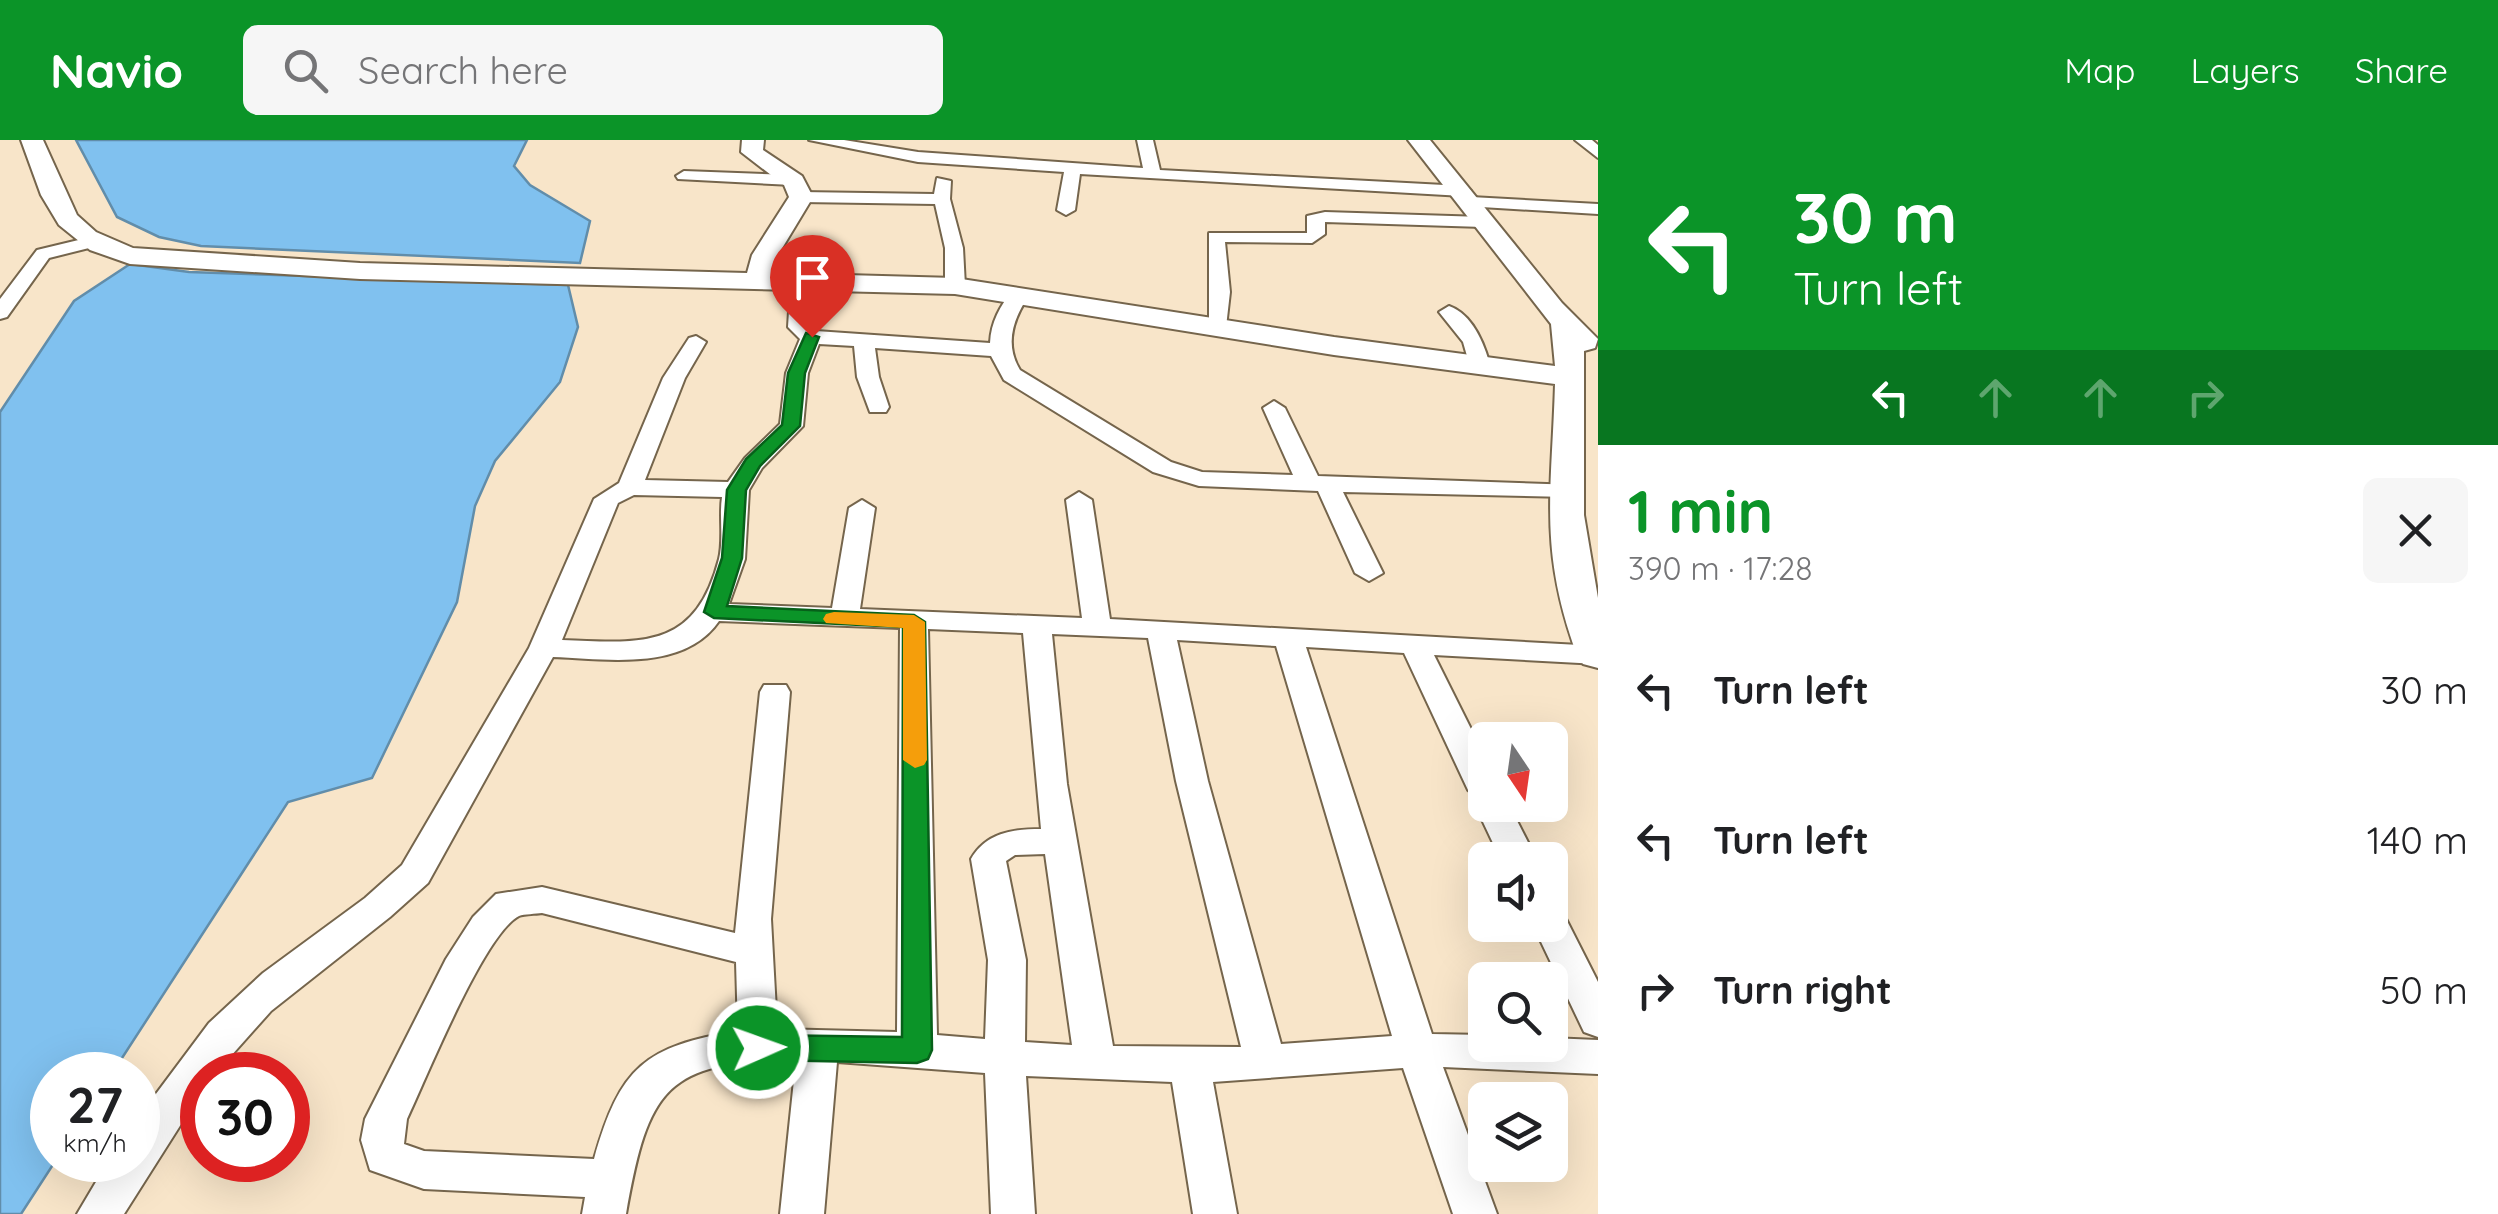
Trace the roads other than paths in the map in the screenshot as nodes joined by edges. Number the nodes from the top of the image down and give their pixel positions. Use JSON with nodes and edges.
{"nodes":[{"id":1,"x":32,"y":140,"type":"edge"},
{"id":2,"x":753,"y":140,"type":"edge"},
{"id":3,"x":824,"y":140,"type":"edge"},
{"id":4,"x":1145,"y":140,"type":"edge"},
{"id":5,"x":1420,"y":140,"type":"edge"},
{"id":6,"x":1582,"y":140,"type":"edge"},
{"id":7,"x":1012,"y":143,"type":"dead end"},
{"id":8,"x":1598,"y":153,"type":"edge"},
{"id":9,"x":958,"y":160,"type":"junction"},
{"id":10,"x":1018,"y":163,"type":"junction"},
{"id":11,"x":1074,"y":166,"type":"junction"},
{"id":12,"x":1152,"y":172,"type":"junction"},
{"id":13,"x":684,"y":176,"type":"dead end"},
{"id":14,"x":797,"y":188,"type":"junction"},
{"id":15,"x":942,"y":199,"type":"junction"},
{"id":16,"x":1472,"y":205,"type":"junction"},
{"id":17,"x":1598,"y":209,"type":"edge"},
{"id":18,"x":1066,"y":210,"type":"dead end"},
{"id":19,"x":92,"y":242,"type":"junction"},
{"id":20,"x":760,"y":281,"type":"junction"},
{"id":21,"x":790,"y":281,"type":"junction"},
{"id":22,"x":955,"y":286,"type":"junction"},
{"id":23,"x":1020,"y":294,"type":"junction"},
{"id":24,"x":1448,"y":312,"type":"dead end"},
{"id":25,"x":0,"y":313,"type":"edge"},
{"id":26,"x":1564,"y":324,"type":"junction"},
{"id":27,"x":1216,"y":327,"type":"junction"},
{"id":28,"x":812,"y":337,"type":"junction"},
{"id":29,"x":696,"y":342,"type":"dead end"},
{"id":30,"x":864,"y":342,"type":"junction"},
{"id":31,"x":1002,"y":350,"type":"junction"},
{"id":32,"x":1598,"y":350,"type":"edge"},
{"id":33,"x":1479,"y":365,"type":"junction"},
{"id":34,"x":1571,"y":377,"type":"junction"},
{"id":35,"x":878,"y":407,"type":"dead end"},
{"id":36,"x":1274,"y":408,"type":"dead end"},
{"id":37,"x":1317,"y":482,"type":"junction"},
{"id":38,"x":630,"y":487,"type":"junction"},
{"id":39,"x":737,"y":490,"type":"junction"},
{"id":40,"x":1568,"y":490,"type":"junction"},
{"id":41,"x":1079,"y":500,"type":"dead end"},
{"id":42,"x":862,"y":508,"type":"dead end"},
{"id":43,"x":1369,"y":573,"type":"dead end"},
{"id":44,"x":714,"y":612,"type":"junction"},
{"id":45,"x":844,"y":619,"type":"junction"},
{"id":46,"x":914,"y":622,"type":"junction"},
{"id":47,"x":1036,"y":625,"type":"junction"},
{"id":48,"x":1097,"y":628,"type":"junction"},
{"id":49,"x":1160,"y":631,"type":"junction"},
{"id":50,"x":1288,"y":638,"type":"junction"},
{"id":51,"x":1414,"y":646,"type":"junction"},
{"id":52,"x":544,"y":648,"type":"junction"},
{"id":53,"x":1598,"y":656,"type":"edge"},
{"id":54,"x":775,"y":692,"type":"dead end"},
{"id":55,"x":1468,"y":756,"type":"edge"},
{"id":56,"x":1059,"y":842,"type":"junction"},
{"id":57,"x":1559,"y":942,"type":"edge"},
{"id":58,"x":754,"y":952,"type":"junction"},
{"id":59,"x":1598,"y":1021,"type":"edge"},
{"id":60,"x":818,"y":1046,"type":"junction"},
{"id":61,"x":758,"y":1048,"type":"junction"},
{"id":62,"x":917,"y":1050,"type":"junction"},
{"id":63,"x":1418,"y":1051,"type":"junction"},
{"id":64,"x":1004,"y":1057,"type":"junction"},
{"id":65,"x":1598,"y":1057,"type":"edge"},
{"id":66,"x":1094,"y":1062,"type":"junction"},
{"id":67,"x":1190,"y":1064,"type":"junction"},
{"id":68,"x":1266,"y":1064,"type":"junction"},
{"id":69,"x":160,"y":1123,"type":"edge"},
{"id":70,"x":119,"y":1182,"type":"edge"},
{"id":71,"x":607,"y":1197,"type":"edge"},
{"id":72,"x":99,"y":1214,"type":"edge"},
{"id":73,"x":802,"y":1214,"type":"edge"},
{"id":74,"x":1014,"y":1214,"type":"edge"},
{"id":75,"x":1214,"y":1214,"type":"edge"},
{"id":76,"x":1475,"y":1214,"type":"edge"}],
"edges":[{"from":1,"to":19,"type":"street"},
{"from":2,"to":14,"type":"street"},
{"from":3,"to":9,"type":"street"},
{"from":4,"to":12,"type":"street"},
{"from":5,"to":16,"type":"street"},
{"from":6,"to":8,"type":"street"},
{"from":7,"to":10,"type":"street"},
{"from":9,"to":10,"type":"street"},
{"from":9,"to":15,"type":"street"},
{"from":10,"to":11,"type":"street"},
{"from":11,"to":12,"type":"street"},
{"from":11,"to":18,"type":"street"},
{"from":12,"to":16,"type":"street"},
{"from":13,"to":14,"type":"street"},
{"from":14,"to":15,"type":"street"},
{"from":14,"to":20,"type":"street"},
{"from":15,"to":22,"type":"street"},
{"from":16,"to":17,"type":"street"},
{"from":16,"to":26,"type":"street"},
{"from":16,"to":27,"type":"street"},
{"from":19,"to":20,"type":"street"},
{"from":19,"to":25,"type":"street"},
{"from":20,"to":21,"type":"street"},
{"from":21,"to":22,"type":"street"},
{"from":21,"to":28,"type":"street"},
{"from":22,"to":23,"type":"street"},
{"from":23,"to":27,"type":"street"},
{"from":23,"to":31,"type":"street"},
{"from":24,"to":33,"type":"street"},
{"from":26,"to":32,"type":"street"},
{"from":26,"to":34,"type":"street"},
{"from":27,"to":33,"type":"street"},
{"from":28,"to":30,"type":"street"},
{"from":28,"to":39,"type":"street"},
{"from":29,"to":38,"type":"street"},
{"from":30,"to":31,"type":"street"},
{"from":30,"to":35,"type":"street"},
{"from":31,"to":37,"type":"street"},
{"from":33,"to":34,"type":"street"},
{"from":34,"to":40,"type":"street"},
{"from":36,"to":37,"type":"street"},
{"from":37,"to":40,"type":"street"},
{"from":37,"to":43,"type":"street"},
{"from":38,"to":39,"type":"street"},
{"from":38,"to":52,"type":"street"},
{"from":39,"to":44,"type":"street"},
{"from":40,"to":53,"type":"street"},
{"from":41,"to":48,"type":"street"},
{"from":42,"to":45,"type":"street"},
{"from":44,"to":45,"type":"street"},
{"from":44,"to":52,"type":"street"},
{"from":45,"to":46,"type":"street"},
{"from":46,"to":47,"type":"street"},
{"from":46,"to":62,"type":"street"},
{"from":47,"to":48,"type":"street"},
{"from":47,"to":56,"type":"street"},
{"from":48,"to":49,"type":"street"},
{"from":49,"to":50,"type":"street"},
{"from":49,"to":68,"type":"street"},
{"from":50,"to":51,"type":"street"},
{"from":50,"to":63,"type":"street"},
{"from":51,"to":53,"type":"street"},
{"from":51,"to":55,"type":"street"},
{"from":52,"to":69,"type":"street"},
{"from":54,"to":58,"type":"street"},
{"from":56,"to":64,"type":"street"},
{"from":56,"to":66,"type":"street"},
{"from":57,"to":59,"type":"street"},
{"from":58,"to":61,"type":"street"},
{"from":58,"to":71,"type":"street"},
{"from":60,"to":61,"type":"street"},
{"from":60,"to":62,"type":"street"},
{"from":60,"to":73,"type":"street"},
{"from":61,"to":71,"type":"street"},
{"from":62,"to":64,"type":"street"},
{"from":63,"to":65,"type":"street"},
{"from":63,"to":68,"type":"street"},
{"from":63,"to":76,"type":"street"},
{"from":64,"to":66,"type":"street"},
{"from":64,"to":74,"type":"street"},
{"from":66,"to":67,"type":"street"},
{"from":67,"to":68,"type":"street"},
{"from":67,"to":75,"type":"street"},
{"from":70,"to":72,"type":"street"}]}
